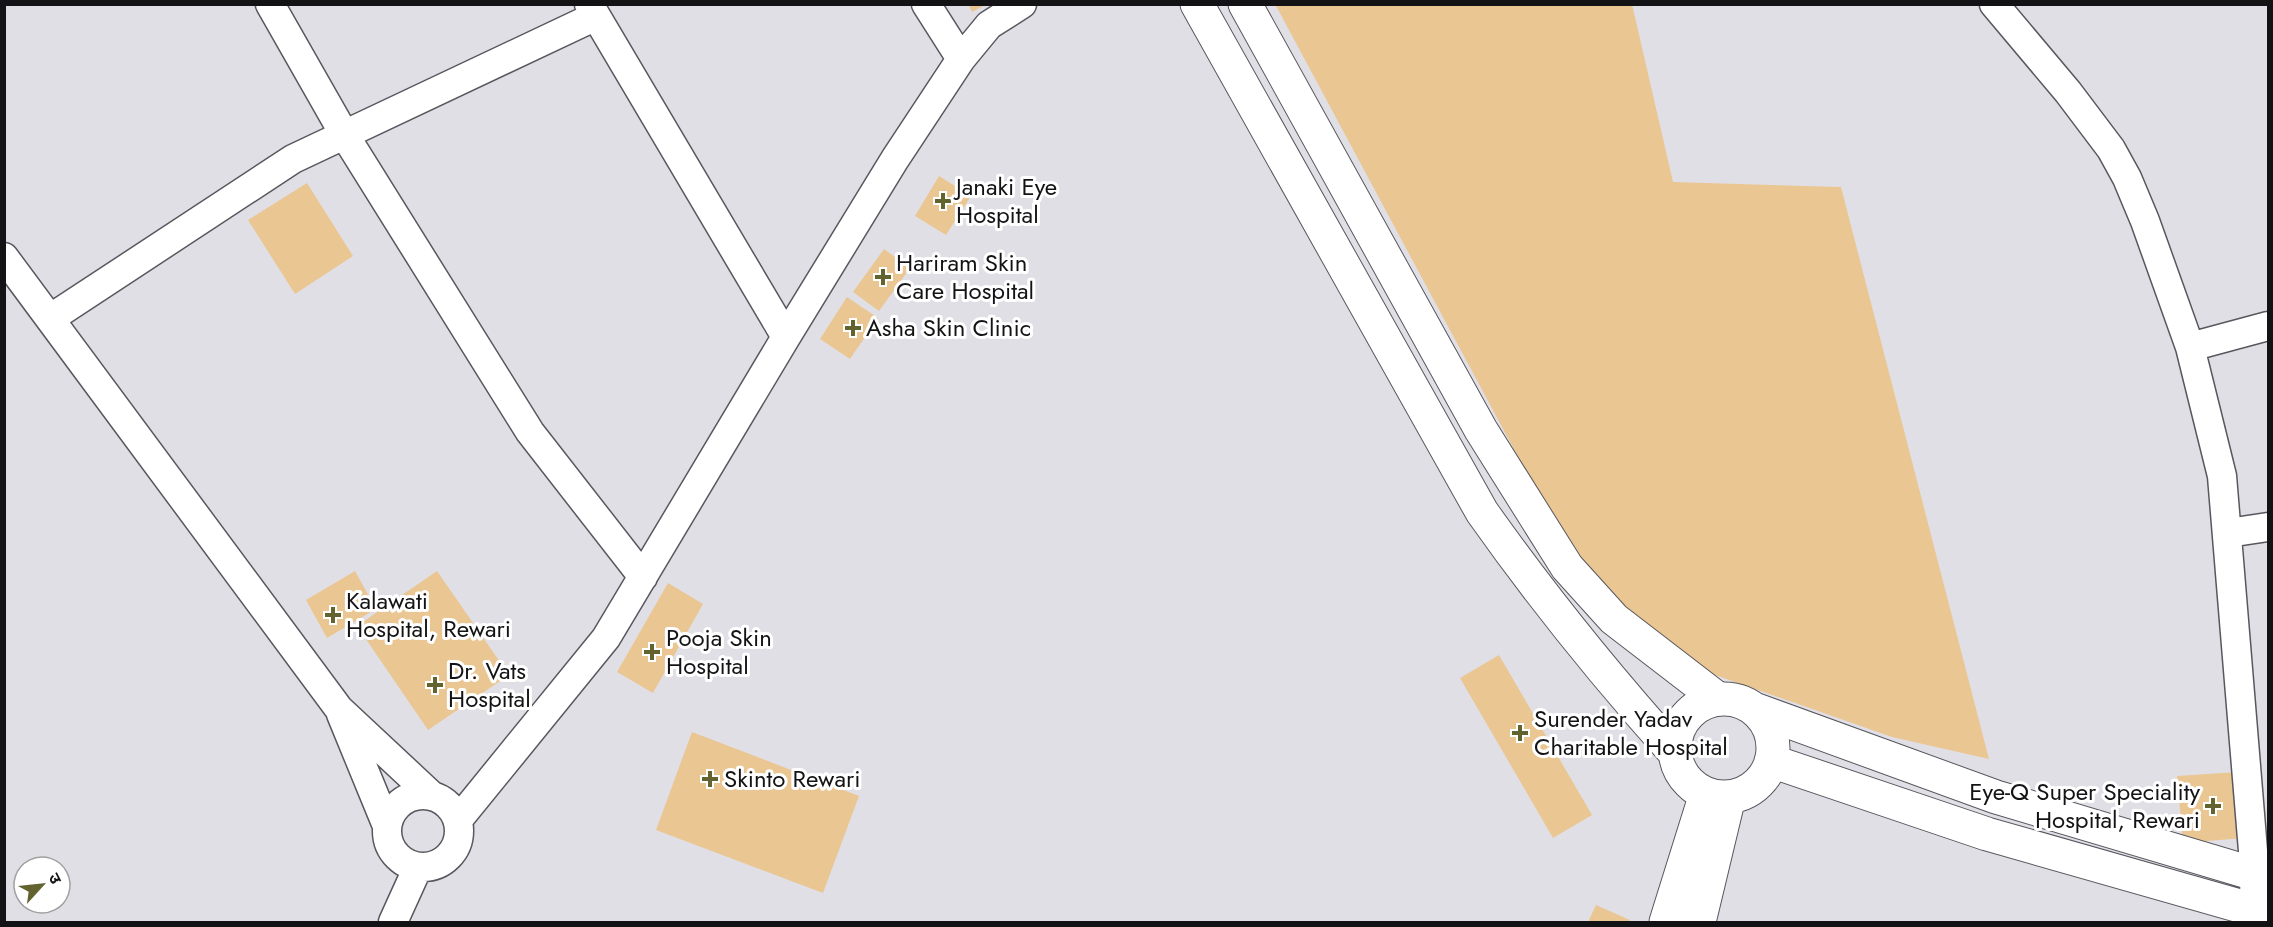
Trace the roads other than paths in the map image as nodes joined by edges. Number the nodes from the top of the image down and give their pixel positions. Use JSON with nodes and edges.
{"nodes":[{"id":1,"x":270,"y":4,"type":"edge"},
{"id":2,"x":926,"y":4,"type":"edge"},
{"id":3,"x":1022,"y":4,"type":"edge"},
{"id":4,"x":1197,"y":4,"type":"edge"},
{"id":5,"x":1245,"y":4,"type":"edge"},
{"id":6,"x":1994,"y":4,"type":"edge"},
{"id":7,"x":593,"y":10,"type":"edge"},
{"id":8,"x":961,"y":59,"type":"junction"},
{"id":9,"x":344,"y":134,"type":"junction"},
{"id":10,"x":4,"y":257,"type":"edge"},
{"id":11,"x":51,"y":318,"type":"junction"},
{"id":12,"x":2268,"y":326,"type":"edge"},
{"id":13,"x":786,"y":337,"type":"junction"},
{"id":14,"x":2190,"y":347,"type":"junction"},
{"id":15,"x":2268,"y":527,"type":"edge"},
{"id":16,"x":2228,"y":534,"type":"junction"},
{"id":17,"x":643,"y":577,"type":"junction"},
{"id":18,"x":1718,"y":699,"type":"junction"},
{"id":19,"x":339,"y":709,"type":"junction"},
{"id":20,"x":1754,"y":709,"type":"junction"},
{"id":21,"x":1676,"y":753,"type":"junction"},
{"id":22,"x":1771,"y":761,"type":"junction"},
{"id":23,"x":430,"y":794,"type":"junction"},
{"id":24,"x":1718,"y":795,"type":"junction"},
{"id":25,"x":458,"y":820,"type":"junction"},
{"id":26,"x":387,"y":826,"type":"junction"},
{"id":27,"x":418,"y":867,"type":"junction"},
{"id":28,"x":2262,"y":876,"type":"edge"},
{"id":29,"x":2257,"y":916,"type":"edge"},
{"id":30,"x":393,"y":922,"type":"edge"},
{"id":31,"x":1666,"y":922,"type":"edge"},
{"id":32,"x":1699,"y":922,"type":"edge"}],
"edges":[{"from":1,"to":9,"type":"street"},
{"from":2,"to":8,"type":"street"},
{"from":3,"to":8,"type":"street"},
{"from":4,"to":21,"type":"main road"},
{"from":5,"to":18,"type":"main road"},
{"from":6,"to":14,"type":"street"},
{"from":7,"to":9,"type":"street"},
{"from":7,"to":13,"type":"street"},
{"from":8,"to":13,"type":"street"},
{"from":9,"to":11,"type":"street"},
{"from":9,"to":17,"type":"street"},
{"from":10,"to":11,"type":"street"},
{"from":11,"to":19,"type":"street"},
{"from":12,"to":14,"type":"street"},
{"from":13,"to":17,"type":"street"},
{"from":14,"to":16,"type":"street"},
{"from":15,"to":16,"type":"street"},
{"from":16,"to":28,"type":"street"},
{"from":17,"to":25,"type":"street"},
{"from":18,"to":20,"type":"main road"},
{"from":18,"to":21,"type":"main road"},
{"from":19,"to":23,"type":"street"},
{"from":19,"to":26,"type":"street"},
{"from":20,"to":22,"type":"main road"},
{"from":20,"to":28,"type":"main road"},
{"from":21,"to":24,"type":"main road"},
{"from":22,"to":24,"type":"main road"},
{"from":22,"to":29,"type":"main road"},
{"from":23,"to":25,"type":"street"},
{"from":23,"to":26,"type":"street"},
{"from":24,"to":31,"type":"main road"},
{"from":24,"to":32,"type":"main road"},
{"from":25,"to":27,"type":"street"},
{"from":26,"to":27,"type":"street"},
{"from":27,"to":30,"type":"street"},
{"from":28,"to":29,"type":"street"}]}
